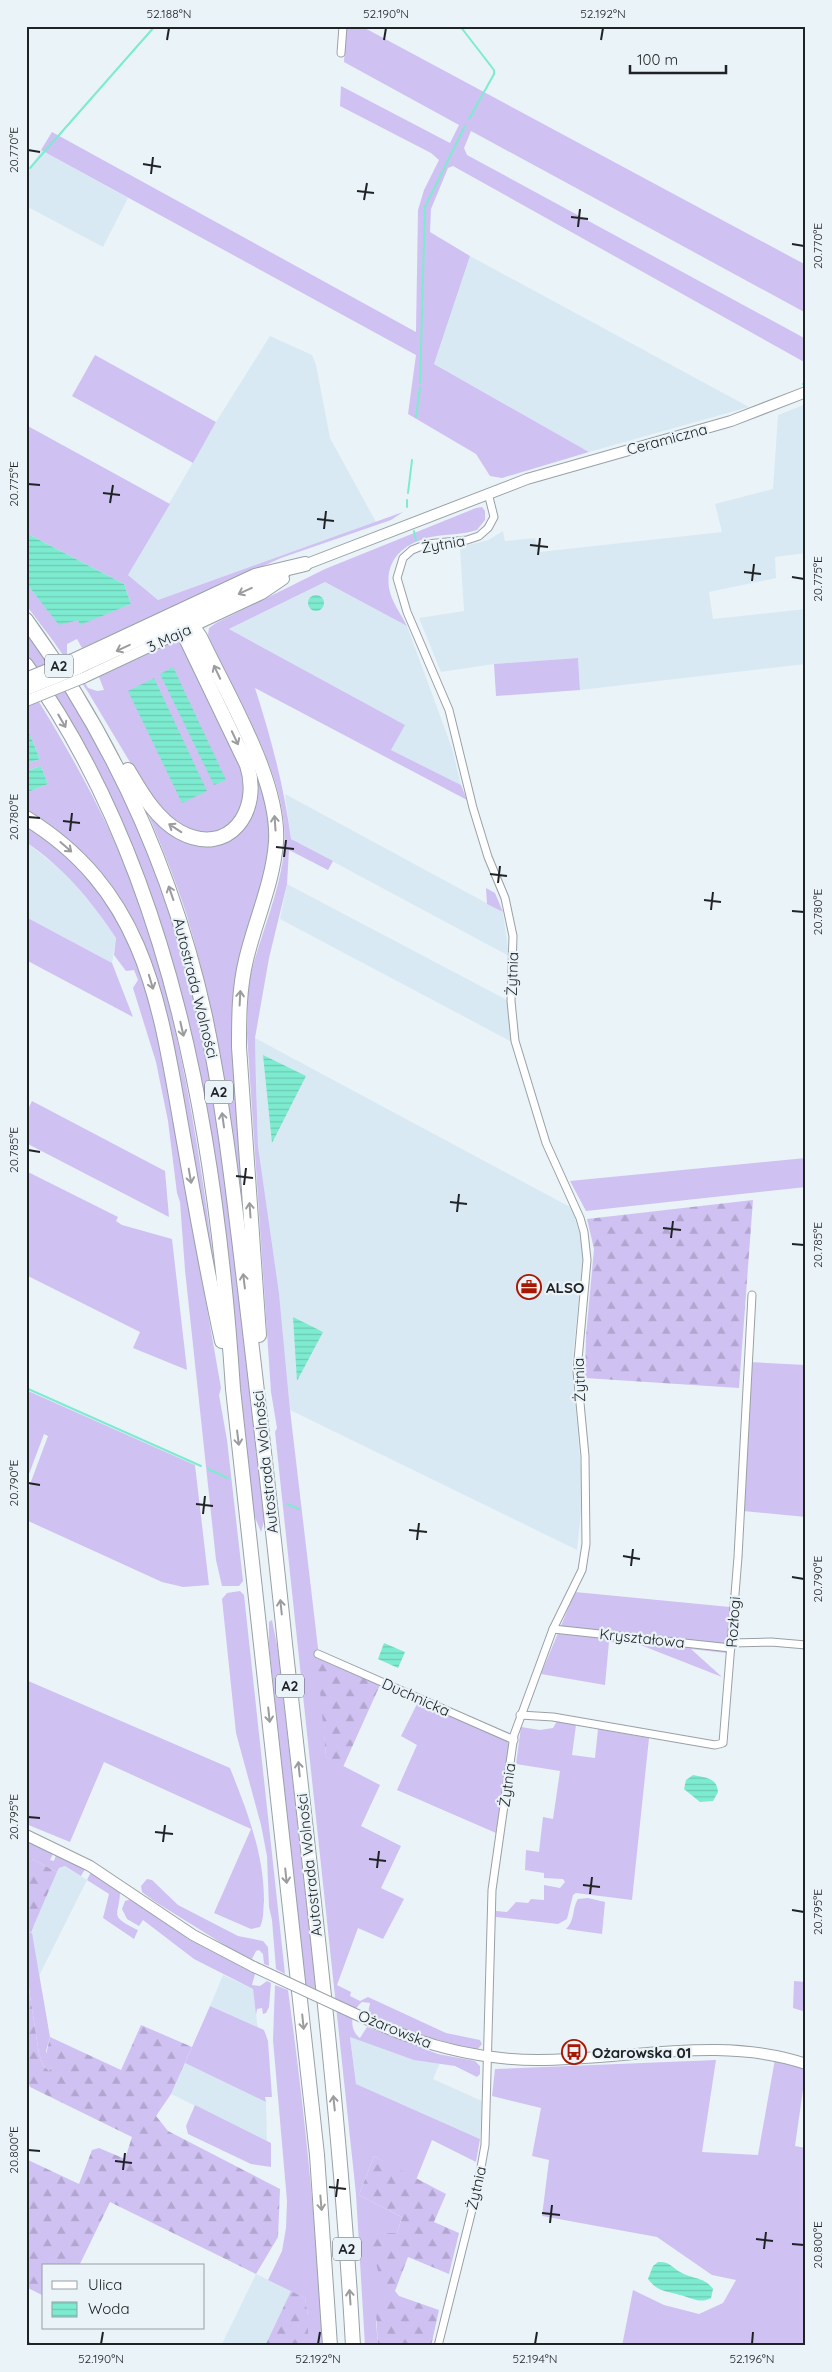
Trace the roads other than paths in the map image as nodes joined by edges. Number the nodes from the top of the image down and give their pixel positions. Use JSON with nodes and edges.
{"nodes":[{"id":1,"x":342,"y":26,"type":"edge"},
{"id":2,"x":341,"y":53,"type":"dead end"},
{"id":3,"x":806,"y":392,"type":"edge"},
{"id":4,"x":527,"y":479,"type":"joint"},
{"id":5,"x":488,"y":493,"type":"junction"},
{"id":6,"x":305,"y":564,"type":"junction"},
{"id":7,"x":26,"y":620,"type":"edge"},
{"id":8,"x":186,"y":626,"type":"junction"},
{"id":9,"x":26,"y":665,"type":"edge"},
{"id":10,"x":78,"y":669,"type":"junction"},
{"id":11,"x":26,"y":680,"type":"edge"},
{"id":12,"x":26,"y":690,"type":"edge"},
{"id":13,"x":26,"y":701,"type":"edge"},
{"id":14,"x":89,"y":713,"type":"junction"},
{"id":15,"x":26,"y":818,"type":"edge"},
{"id":16,"x":752,"y":1295,"type":"dead end"},
{"id":17,"x":233,"y":1389,"type":"junction"},
{"id":18,"x":263,"y":1433,"type":"junction"},
{"id":19,"x":553,"y":1629,"type":"junction"},
{"id":20,"x":806,"y":1645,"type":"edge"},
{"id":21,"x":731,"y":1646,"type":"junction"},
{"id":22,"x":318,"y":1654,"type":"dead end"},
{"id":23,"x":520,"y":1715,"type":"junction"},
{"id":24,"x":514,"y":1740,"type":"junction"},
{"id":25,"x":26,"y":1835,"type":"edge"},
{"id":26,"x":486,"y":2057,"type":"junction"},
{"id":27,"x":806,"y":2064,"type":"edge"},
{"id":28,"x":330,"y":2346,"type":"edge"},
{"id":29,"x":353,"y":2346,"type":"edge"},
{"id":30,"x":438,"y":2346,"type":"edge"}],
"edges":[{"from":1,"to":2,"type":"street"},
{"from":3,"to":4,"type":"main road","name":"Ceramiczna"},
{"from":4,"to":5,"type":"main road","name":"3 Maja"},
{"from":5,"to":6,"type":"main road","name":"3 Maja"},
{"from":5,"to":19,"type":"street","name":"Żytnia"},
{"from":6,"to":8,"type":"main road","name":"3 Maja"},
{"from":6,"to":10,"type":"highway","one_way":true},
{"from":7,"to":14,"type":"highway","name":"Autostrada Wolności","number":"A2"},
{"from":8,"to":10,"type":"main road","name":"3 Maja"},
{"from":8,"to":14,"type":"highway","one_way":true},
{"from":18,"to":8,"type":"highway","one_way":true},
{"from":9,"to":17,"type":"highway","name":"Autostrada Wolności","number":"A2","one_way":true},
{"from":10,"to":11,"type":"highway","bridge":true},
{"from":10,"to":12,"type":"main road","name":"3 Maja","bridge":true},
{"from":10,"to":13,"type":"main road","name":"3 Maja","bridge":true},
{"from":18,"to":14,"type":"highway","name":"Autostrada Wolności","number":"A2","one_way":true},
{"from":15,"to":17,"type":"highway","one_way":true},
{"from":16,"to":21,"type":"street","name":"Rozłogi"},
{"from":17,"to":28,"type":"highway","name":"Autostrada Wolności","number":"A2","one_way":true},
{"from":29,"to":18,"type":"highway","name":"Autostrada Wolności","number":"A2","one_way":true},
{"from":19,"to":21,"type":"street","name":"Kryształowa"},
{"from":19,"to":23,"type":"street","name":"Żytnia"},
{"from":20,"to":21,"type":"street","name":"Kryształowa"},
{"from":21,"to":23,"type":"street","name":"Rozłogi"},
{"from":22,"to":24,"type":"street","name":"Duchnicka"},
{"from":23,"to":24,"type":"street","name":"Żytnia"},
{"from":24,"to":26,"type":"street","name":"Żytnia"},
{"from":25,"to":26,"type":"main road","name":"Ożarowska","bridge":true},
{"from":26,"to":27,"type":"main road","name":"Ożarowska"},
{"from":26,"to":30,"type":"street","name":"Żytnia"}]}
